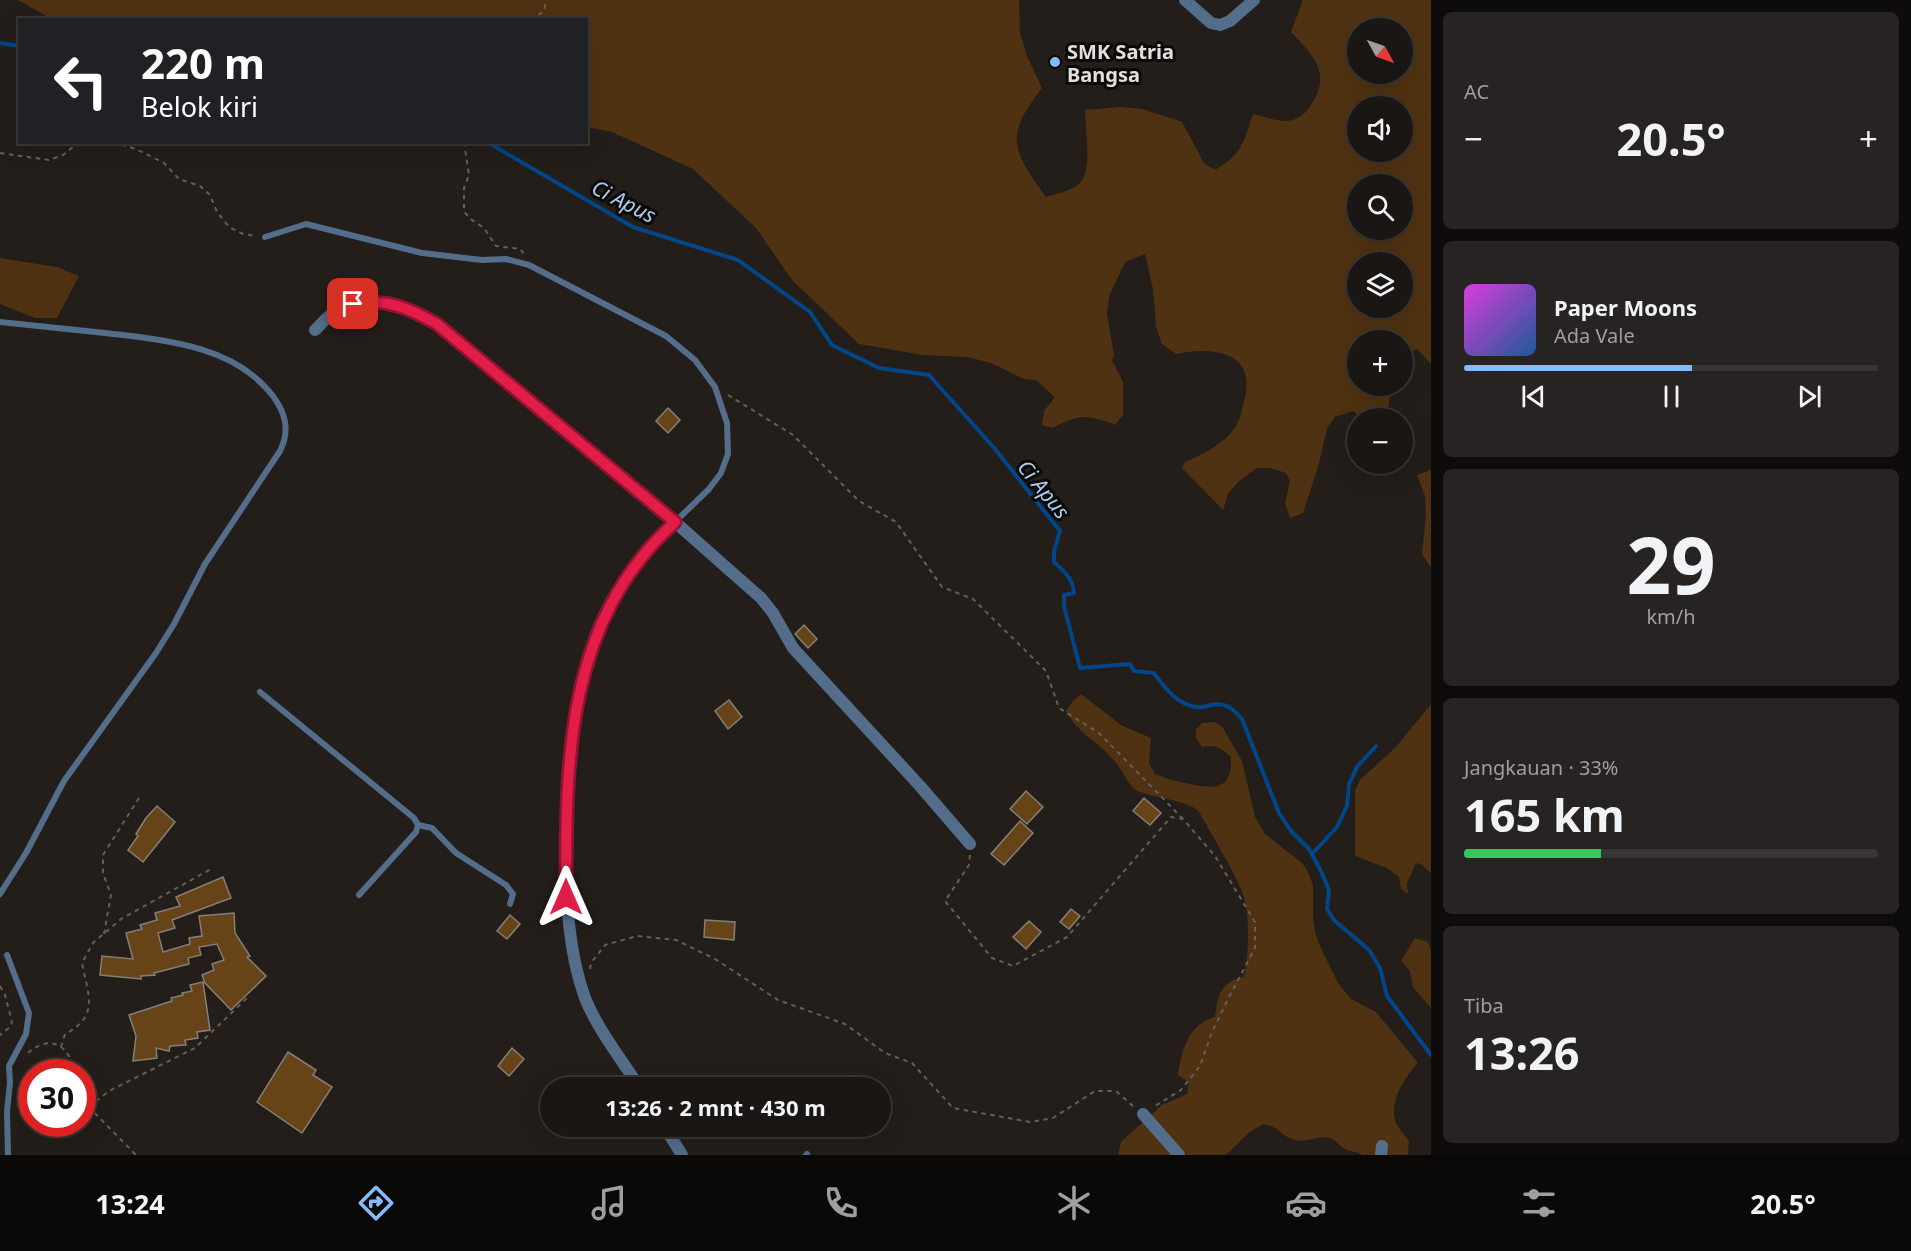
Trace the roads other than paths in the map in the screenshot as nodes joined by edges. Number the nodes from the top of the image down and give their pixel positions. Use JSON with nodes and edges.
{"nodes":[{"id":1,"x":1185,"y":0,"type":"edge"},
{"id":2,"x":1254,"y":0,"type":"edge"},
{"id":3,"x":265,"y":237,"type":"road end"},
{"id":4,"x":0,"y":322,"type":"edge"},
{"id":5,"x":315,"y":330,"type":"dead end"},
{"id":6,"x":675,"y":522,"type":"junction"},
{"id":7,"x":260,"y":692,"type":"dead end"},
{"id":8,"x":418,"y":825,"type":"junction"},
{"id":9,"x":970,"y":844,"type":"road end"},
{"id":10,"x":0,"y":894,"type":"edge"},
{"id":11,"x":359,"y":895,"type":"dead end"},
{"id":12,"x":510,"y":904,"type":"dead end"},
{"id":13,"x":7,"y":955,"type":"dead end"},
{"id":14,"x":633,"y":1077,"type":"edge"},
{"id":15,"x":1143,"y":1114,"type":"road end"},
{"id":16,"x":671,"y":1137,"type":"edge"},
{"id":17,"x":8,"y":1155,"type":"edge"},
{"id":18,"x":682,"y":1155,"type":"edge"},
{"id":19,"x":1179,"y":1155,"type":"edge"}],
"edges":[{"from":1,"to":2,"type":"street"},
{"from":3,"to":6,"type":"lane"},
{"from":4,"to":10,"type":"lane"},
{"from":5,"to":6,"type":"street"},
{"from":6,"to":9,"type":"street"},
{"from":6,"to":14,"type":"street"},
{"from":7,"to":8,"type":"lane"},
{"from":8,"to":11,"type":"lane"},
{"from":8,"to":12,"type":"lane"},
{"from":13,"to":17,"type":"lane"},
{"from":15,"to":19,"type":"street"},
{"from":16,"to":18,"type":"street"}]}
